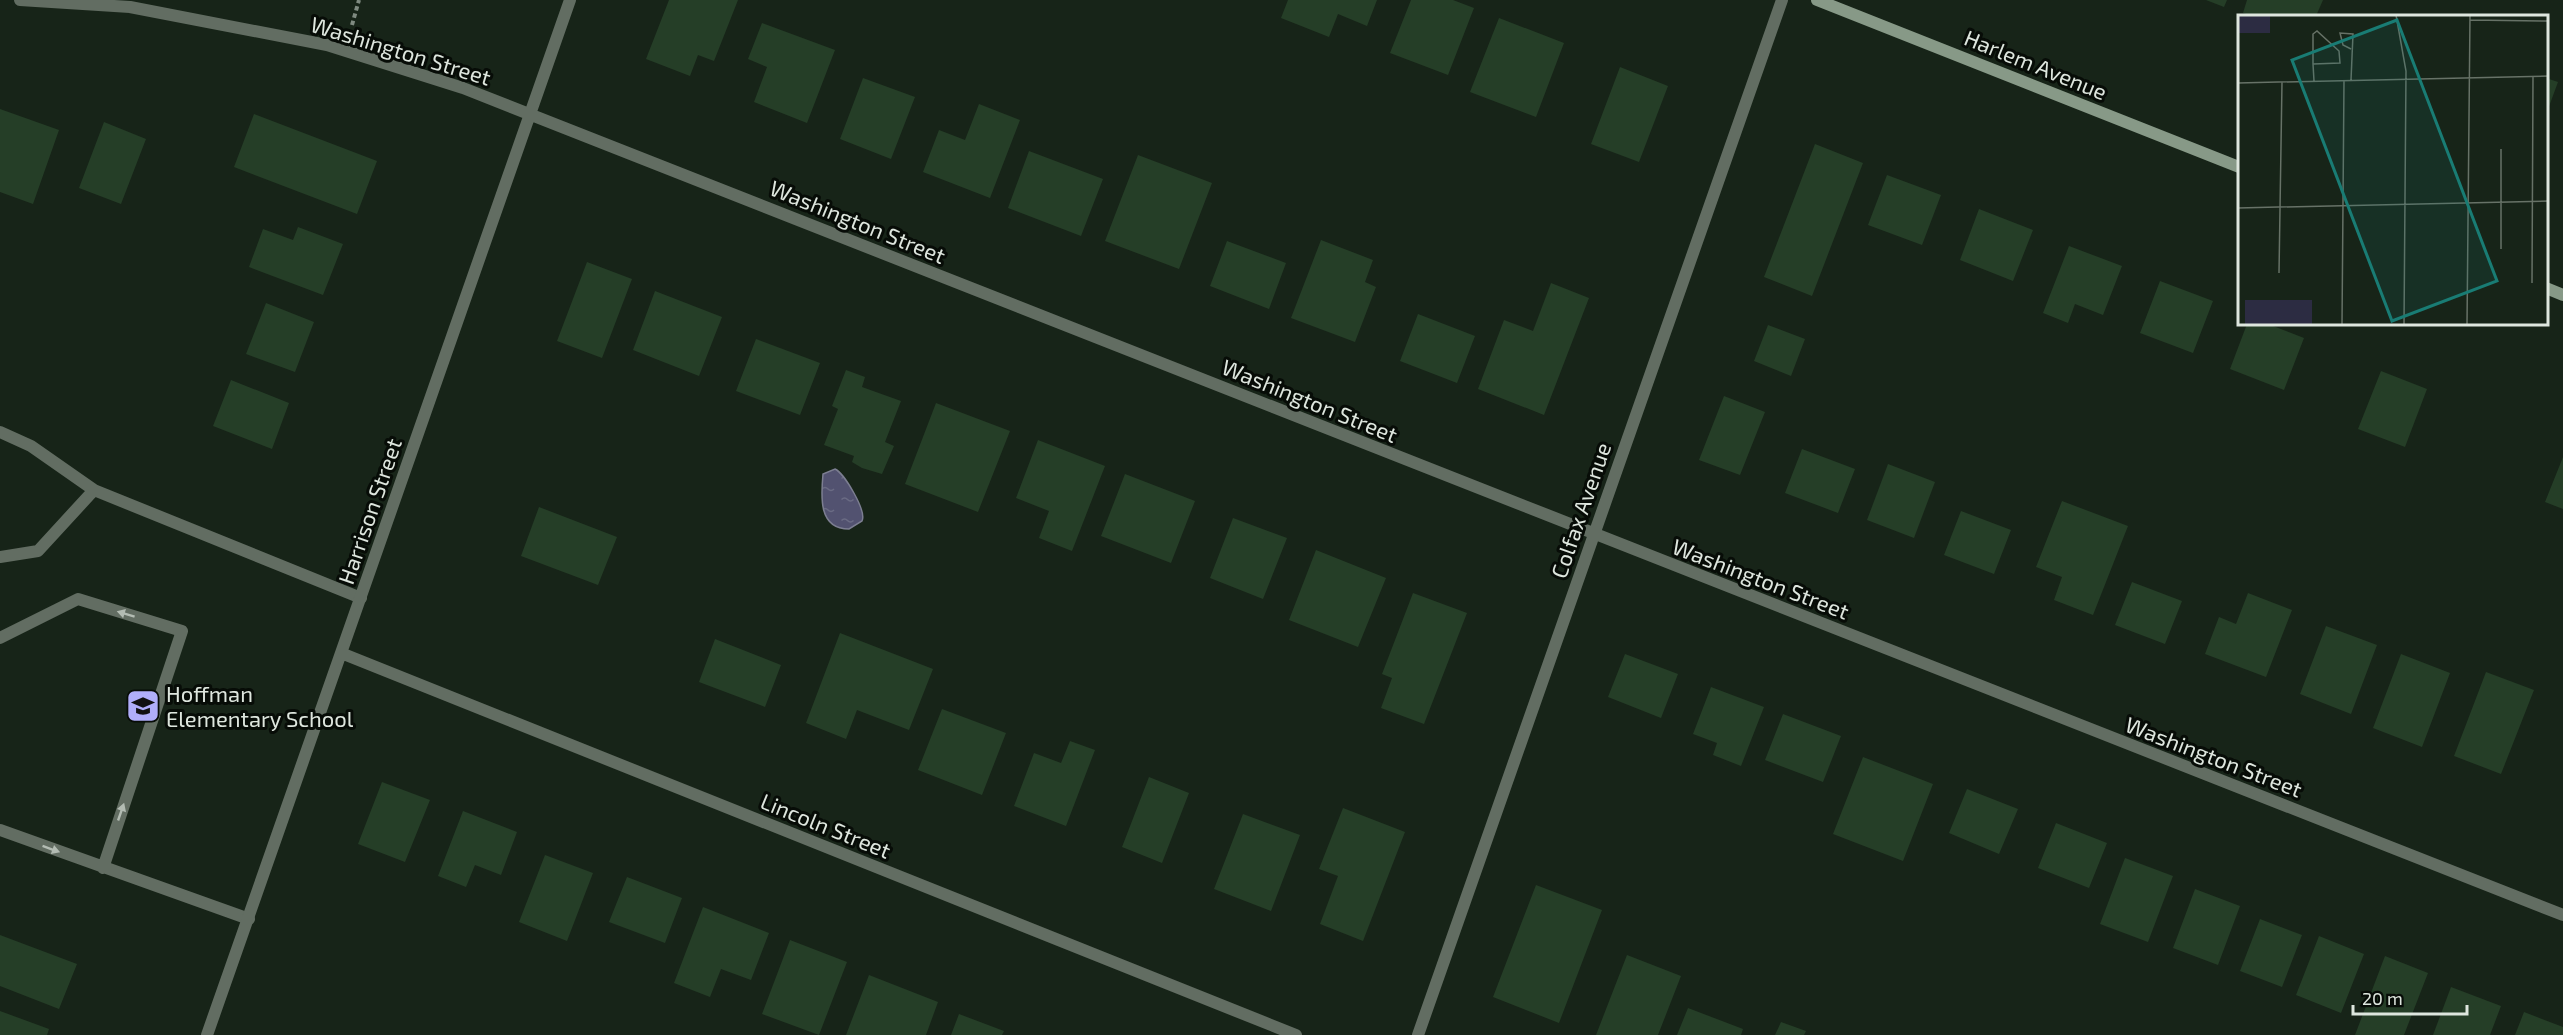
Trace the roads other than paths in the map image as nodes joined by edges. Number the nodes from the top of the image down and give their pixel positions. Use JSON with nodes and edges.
{"nodes":[{"id":1,"x":20,"y":0,"type":"edge"},
{"id":2,"x":570,"y":0,"type":"edge"},
{"id":3,"x":1782,"y":0,"type":"edge"},
{"id":4,"x":1817,"y":0,"type":"edge"},
{"id":5,"x":530,"y":114,"type":"junction"},
{"id":6,"x":2238,"y":166,"type":"edge"},
{"id":7,"x":2548,"y":288,"type":"edge"},
{"id":8,"x":2563,"y":294,"type":"edge"},
{"id":9,"x":0,"y":432,"type":"edge"},
{"id":10,"x":94,"y":490,"type":"junction"},
{"id":11,"x":1593,"y":535,"type":"junction"},
{"id":12,"x":0,"y":557,"type":"edge"},
{"id":13,"x":361,"y":598,"type":"junction"},
{"id":14,"x":0,"y":638,"type":"edge"},
{"id":15,"x":341,"y":653,"type":"junction"},
{"id":16,"x":0,"y":830,"type":"edge"},
{"id":17,"x":103,"y":868,"type":"junction"},
{"id":18,"x":2563,"y":915,"type":"edge"},
{"id":19,"x":249,"y":919,"type":"junction"},
{"id":20,"x":207,"y":1035,"type":"edge"},
{"id":21,"x":1296,"y":1035,"type":"edge"},
{"id":22,"x":1418,"y":1035,"type":"edge"}],
"edges":[{"from":1,"to":5,"type":"street","name":"Washington Street"},
{"from":2,"to":5,"type":"street","name":"Harrison Street"},
{"from":3,"to":11,"type":"street","name":"Colfax Avenue"},
{"from":4,"to":6,"type":"main road","name":"Harlem Avenue"},
{"from":5,"to":11,"type":"street","name":"Washington Street"},
{"from":5,"to":13,"type":"street","name":"Harrison Street"},
{"from":7,"to":8,"type":"main road"},
{"from":9,"to":10,"type":"street"},
{"from":10,"to":12,"type":"street"},
{"from":10,"to":13,"type":"street"},
{"from":11,"to":18,"type":"street","name":"Washington Street"},
{"from":11,"to":22,"type":"street","name":"Colfax Avenue"},
{"from":13,"to":15,"type":"street","name":"Harrison Street"},
{"from":17,"to":14,"type":"street","one_way":true},
{"from":15,"to":19,"type":"street","name":"Harrison Street"},
{"from":15,"to":21,"type":"street","name":"Lincoln Street"},
{"from":16,"to":17,"type":"street","one_way":true},
{"from":17,"to":19,"type":"street"},
{"from":19,"to":20,"type":"street","name":"Harrison Street"}]}
